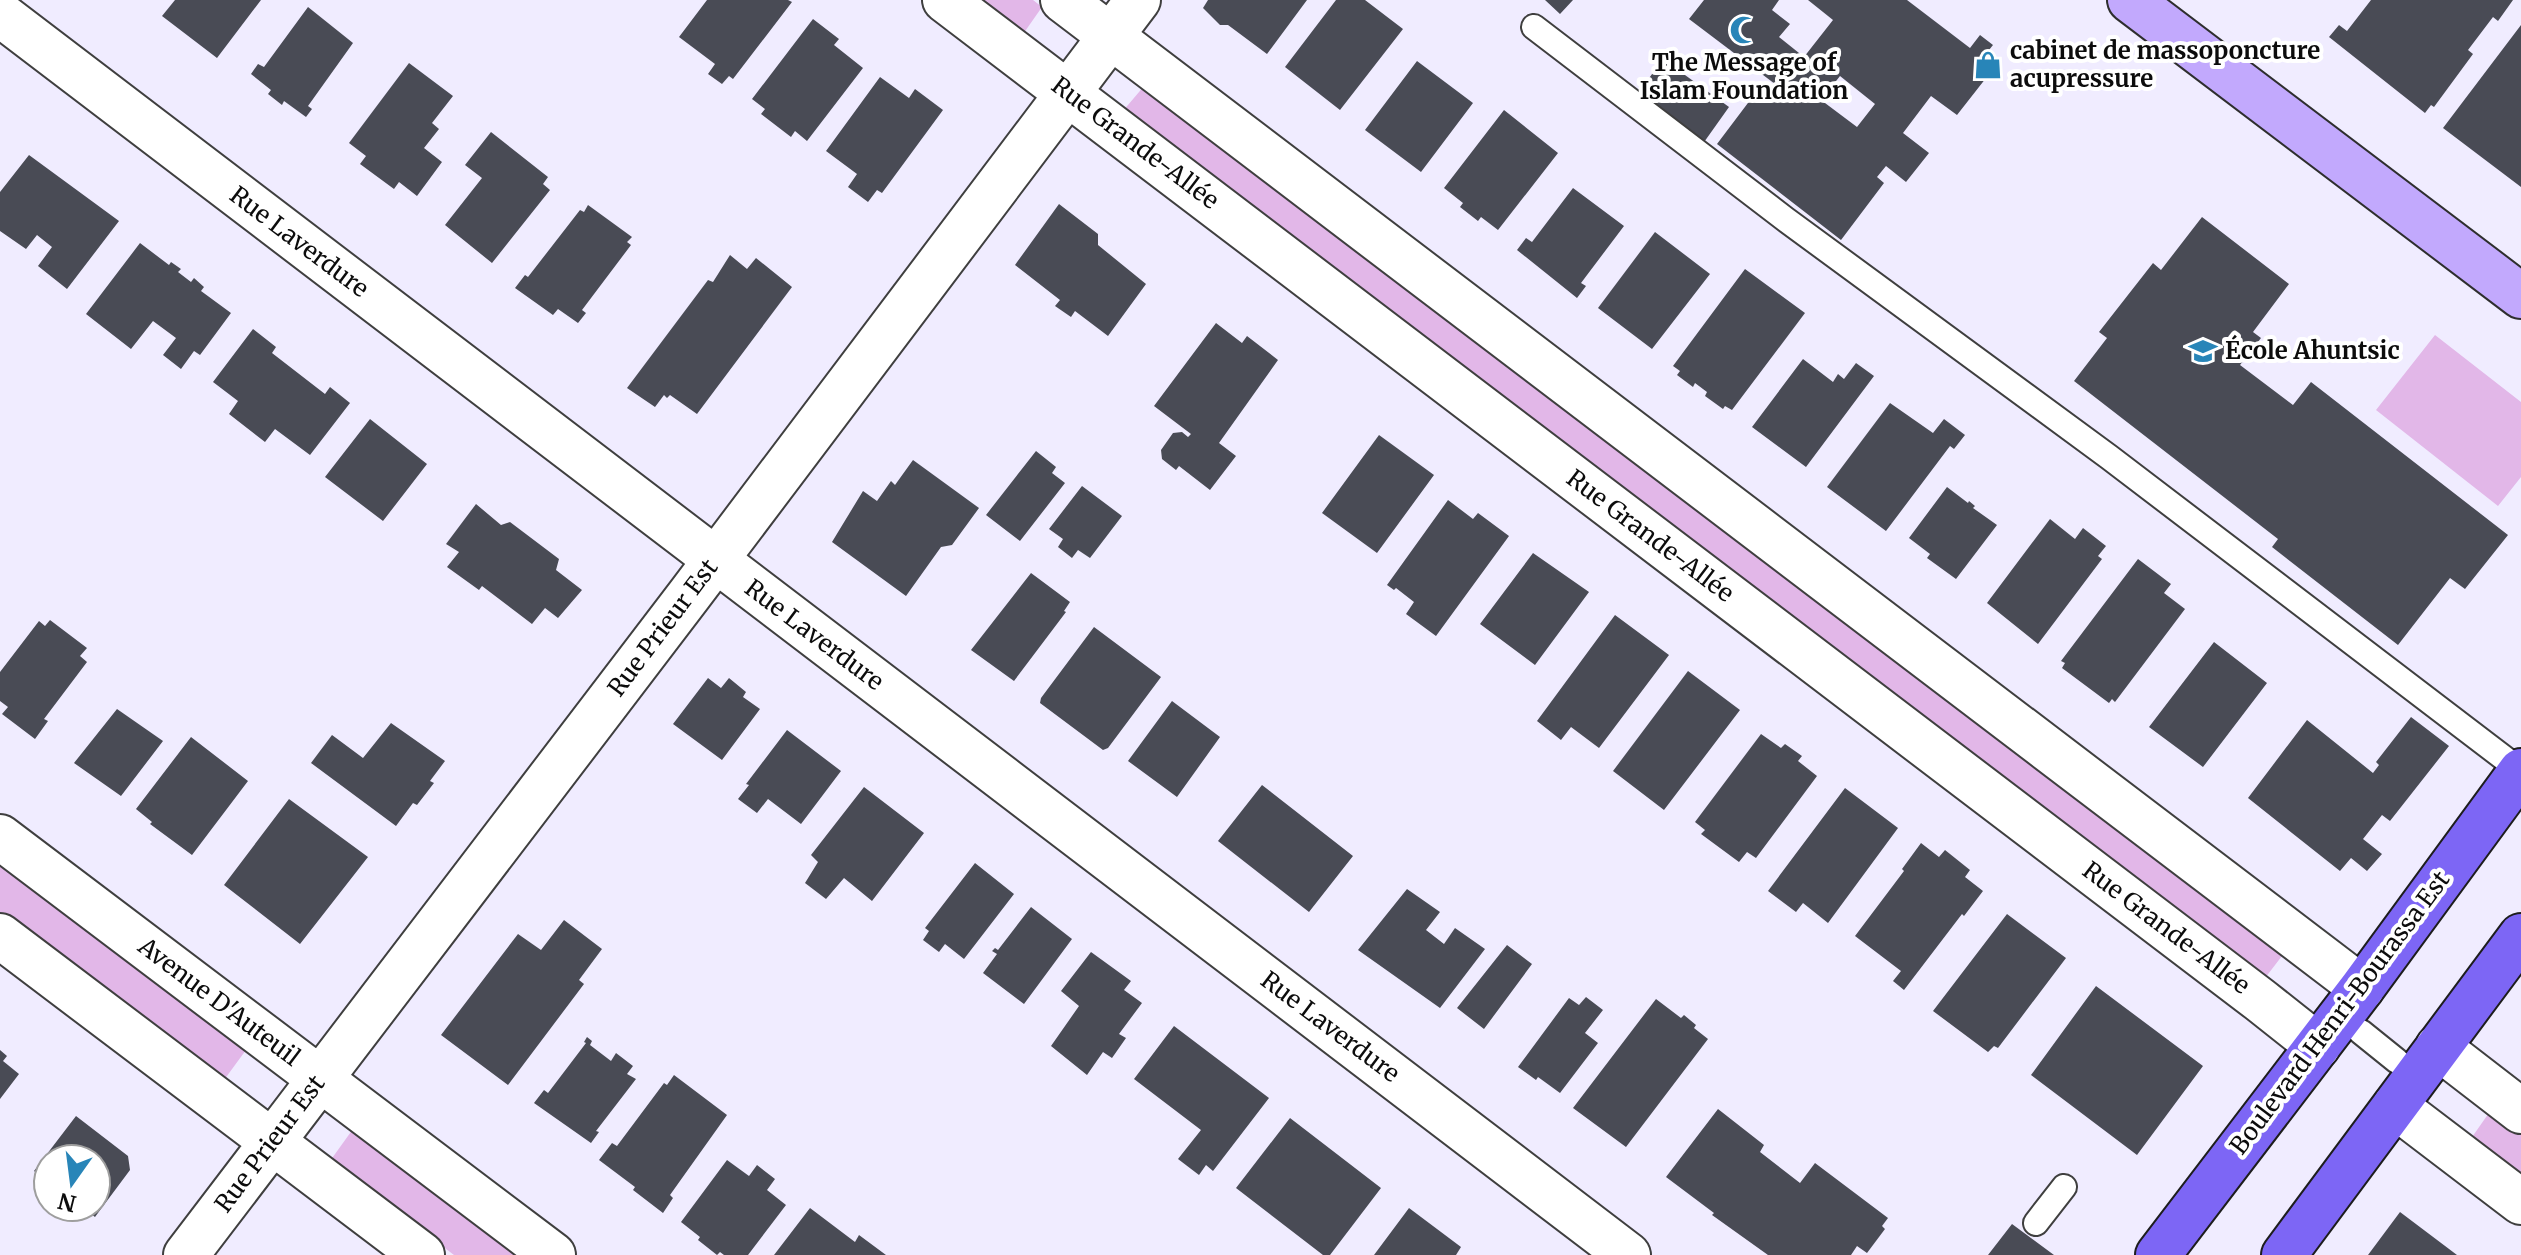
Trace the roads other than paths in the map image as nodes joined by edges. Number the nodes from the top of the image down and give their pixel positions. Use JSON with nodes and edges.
{"nodes":[{"id":1,"x":945,"y":0,"type":"edge"},
{"id":2,"x":1063,"y":0,"type":"edge"},
{"id":3,"x":1138,"y":0,"type":"edge"},
{"id":4,"x":2130,"y":0,"type":"edge"},
{"id":5,"x":0,"y":14,"type":"edge"},
{"id":6,"x":1534,"y":27,"type":"dead end"},
{"id":7,"x":1110,"y":36,"type":"junction"},
{"id":8,"x":1068,"y":92,"type":"junction"},
{"id":9,"x":2521,"y":296,"type":"edge"},
{"id":10,"x":715,"y":560,"type":"junction"},
{"id":11,"x":2521,"y":771,"type":"edge"},
{"id":12,"x":0,"y":837,"type":"edge"},
{"id":13,"x":0,"y":936,"type":"edge"},
{"id":14,"x":2521,"y":936,"type":"edge"},
{"id":15,"x":2362,"y":988,"type":"junction"},
{"id":16,"x":2361,"y":1032,"type":"junction"},
{"id":17,"x":2318,"y":1046,"type":"junction"},
{"id":18,"x":2438,"y":1047,"type":"junction"},
{"id":19,"x":2397,"y":1061,"type":"junction"},
{"id":20,"x":320,"y":1078,"type":"junction"},
{"id":21,"x":2395,"y":1106,"type":"junction"},
{"id":22,"x":2521,"y":1111,"type":"edge"},
{"id":23,"x":271,"y":1141,"type":"junction"},
{"id":24,"x":2064,"y":1187,"type":"dead end"},
{"id":25,"x":2521,"y":1202,"type":"edge"},
{"id":26,"x":2036,"y":1223,"type":"dead end"},
{"id":27,"x":186,"y":1255,"type":"edge"},
{"id":28,"x":422,"y":1255,"type":"edge"},
{"id":29,"x":553,"y":1255,"type":"edge"},
{"id":30,"x":1628,"y":1255,"type":"edge"},
{"id":31,"x":2158,"y":1255,"type":"edge"},
{"id":32,"x":2284,"y":1255,"type":"edge"}],
"edges":[{"from":1,"to":8,"type":"street","name":"Rue Grande-Allée"},
{"from":2,"to":7,"type":"street"},
{"from":3,"to":7,"type":"street","name":"Rue Prieur Est"},
{"from":4,"to":9,"type":"main road"},
{"from":5,"to":10,"type":"street","name":"Rue Laverdure"},
{"from":6,"to":11,"type":"lane"},
{"from":7,"to":8,"type":"street","name":"Rue Prieur Est"},
{"from":7,"to":15,"type":"street"},
{"from":8,"to":10,"type":"street","name":"Rue Prieur Est"},
{"from":8,"to":17,"type":"street","name":"Rue Grande-Allée"},
{"from":10,"to":20,"type":"street","name":"Rue Prieur Est"},
{"from":10,"to":30,"type":"street","name":"Rue Laverdure"},
{"from":11,"to":15,"type":"main road","name":"Boulevard Henri-Bourassa Est"},
{"from":12,"to":20,"type":"street","name":"Avenue D'Auteuil"},
{"from":13,"to":23,"type":"street"},
{"from":14,"to":18,"type":"main road"},
{"from":15,"to":16,"type":"lane"},
{"from":15,"to":17,"type":"main road","name":"Boulevard Henri-Bourassa Est"},
{"from":16,"to":17,"type":"lane"},
{"from":16,"to":19,"type":"lane"},
{"from":17,"to":31,"type":"main road","name":"Boulevard Henri-Bourassa Est"},
{"from":18,"to":19,"type":"lane"},
{"from":18,"to":21,"type":"main road"},
{"from":18,"to":22,"type":"street"},
{"from":19,"to":21,"type":"lane"},
{"from":20,"to":23,"type":"street","name":"Rue Prieur Est"},
{"from":20,"to":29,"type":"street","name":"Avenue D'Auteuil"},
{"from":21,"to":25,"type":"street"},
{"from":21,"to":32,"type":"main road"},
{"from":23,"to":27,"type":"street","name":"Rue Prieur Est"},
{"from":23,"to":28,"type":"street"},
{"from":24,"to":26,"type":"lane"}]}
